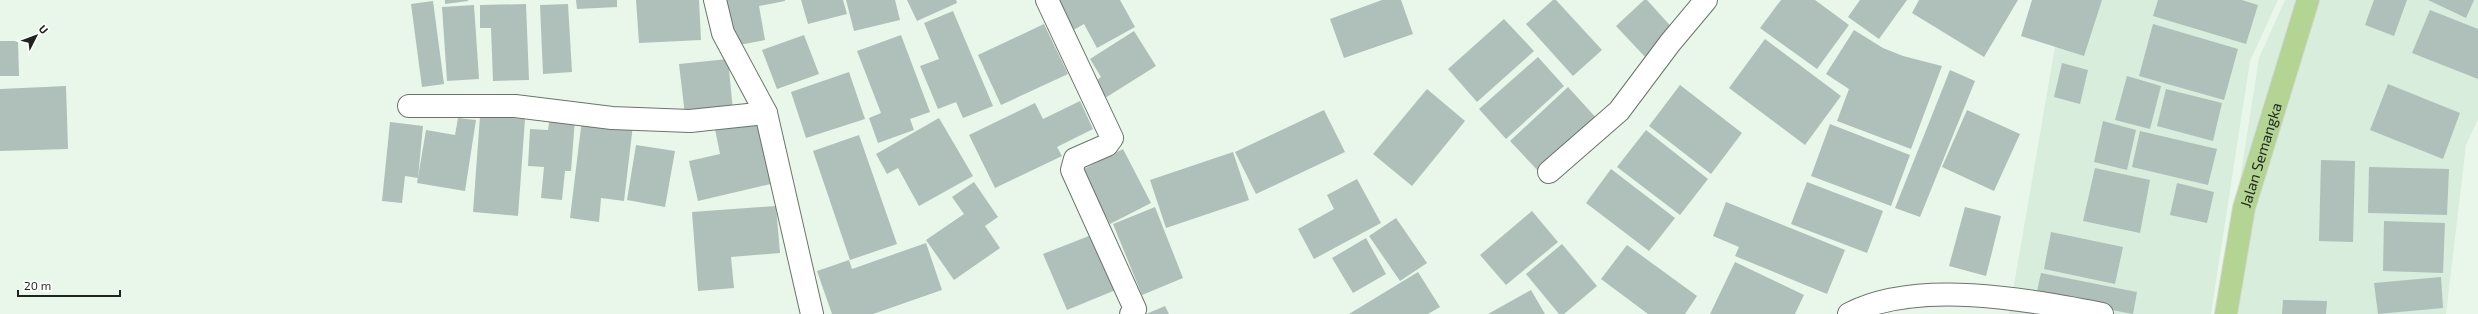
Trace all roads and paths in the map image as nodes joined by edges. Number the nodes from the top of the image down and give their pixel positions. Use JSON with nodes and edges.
{"nodes":[{"id":1,"x":715,"y":0,"type":"edge"},
{"id":2,"x":1046,"y":0,"type":"edge"},
{"id":3,"x":1706,"y":0,"type":"edge"},
{"id":4,"x":2308,"y":0,"type":"edge"},
{"id":5,"x":409,"y":106,"type":"dead end"},
{"id":6,"x":766,"y":113,"type":"junction"},
{"id":7,"x":1549,"y":172,"type":"dead end"},
{"id":8,"x":812,"y":314,"type":"edge"},
{"id":9,"x":1131,"y":314,"type":"edge"},
{"id":10,"x":1849,"y":314,"type":"edge"},
{"id":11,"x":2102,"y":314,"type":"edge"},
{"id":12,"x":2226,"y":314,"type":"edge"}],
"edges":[{"from":1,"to":6,"type":"street"},
{"from":2,"to":9,"type":"street"},
{"from":3,"to":7,"type":"street"},
{"from":4,"to":12,"type":"main road","name":"Jalan Semangka"},
{"from":5,"to":6,"type":"street"},
{"from":6,"to":8,"type":"street"},
{"from":10,"to":11,"type":"street"}]}
